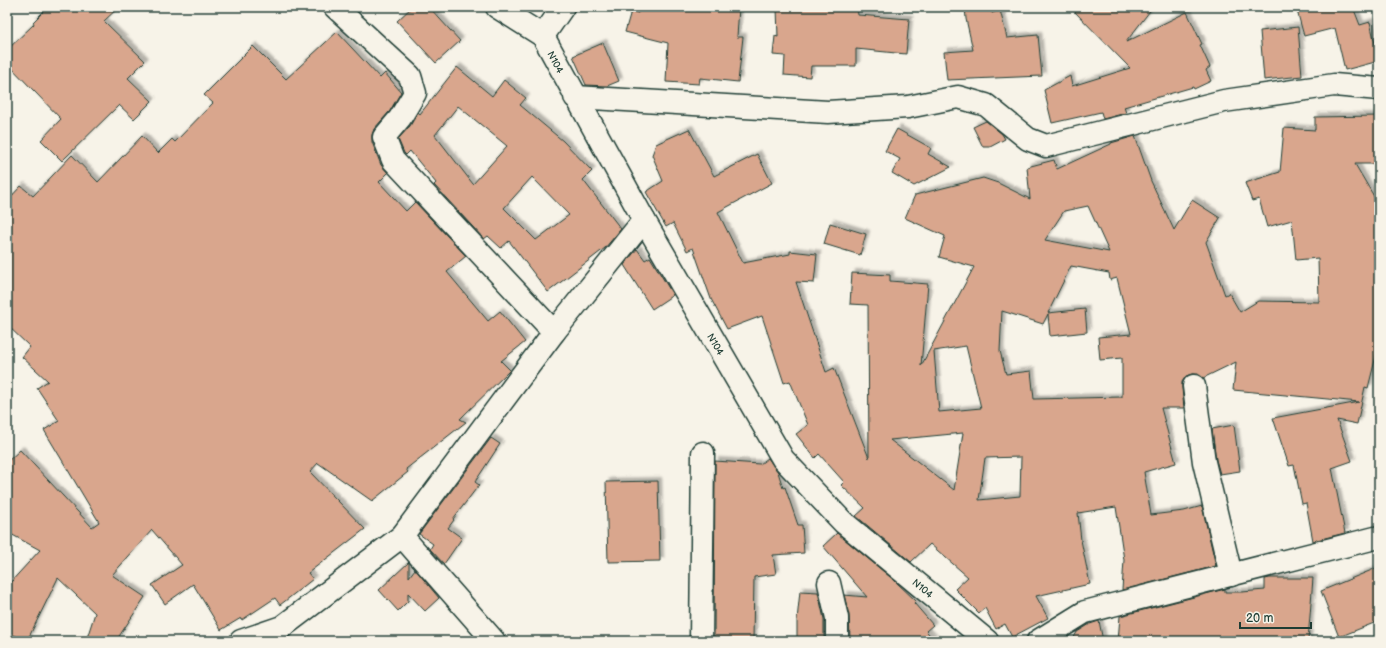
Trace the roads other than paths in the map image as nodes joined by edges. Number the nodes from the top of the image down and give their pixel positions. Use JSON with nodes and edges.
{"nodes":[{"id":1,"x":335,"y":7,"type":"edge"},
{"id":2,"x":497,"y":7,"type":"edge"},
{"id":3,"x":562,"y":7,"type":"edge"},
{"id":4,"x":543,"y":36,"type":"junction"},
{"id":5,"x":1379,"y":89,"type":"edge"},
{"id":6,"x":575,"y":97,"type":"junction"},
{"id":7,"x":644,"y":220,"type":"junction"},
{"id":8,"x":554,"y":332,"type":"junction"},
{"id":9,"x":1194,"y":386,"type":"dead end"},
{"id":10,"x":702,"y":453,"type":"dead end"},
{"id":11,"x":402,"y":536,"type":"junction"},
{"id":12,"x":1379,"y":537,"type":"edge"},
{"id":13,"x":1231,"y":575,"type":"junction"},
{"id":14,"x":829,"y":583,"type":"dead end"},
{"id":15,"x":282,"y":634,"type":"edge"},
{"id":16,"x":241,"y":641,"type":"edge"},
{"id":17,"x":494,"y":641,"type":"edge"},
{"id":18,"x":701,"y":641,"type":"edge"},
{"id":19,"x":836,"y":641,"type":"edge"},
{"id":20,"x":987,"y":641,"type":"edge"},
{"id":21,"x":1038,"y":641,"type":"edge"}],
"edges":[{"from":1,"to":8,"type":"street"},
{"from":2,"to":4,"type":"street"},
{"from":3,"to":4,"type":"street"},
{"from":4,"to":6,"type":"street","name":"N104","number":"N104"},
{"from":5,"to":6,"type":"street"},
{"from":6,"to":7,"type":"street","name":"N104","number":"N104"},
{"from":7,"to":8,"type":"street"},
{"from":7,"to":20,"type":"street","name":"N104","number":"N104"},
{"from":8,"to":11,"type":"street"},
{"from":9,"to":13,"type":"street"},
{"from":10,"to":18,"type":"street"},
{"from":11,"to":15,"type":"street"},
{"from":11,"to":17,"type":"street"},
{"from":12,"to":13,"type":"street"},
{"from":13,"to":21,"type":"street"},
{"from":14,"to":19,"type":"street"},
{"from":15,"to":16,"type":"street"}]}
